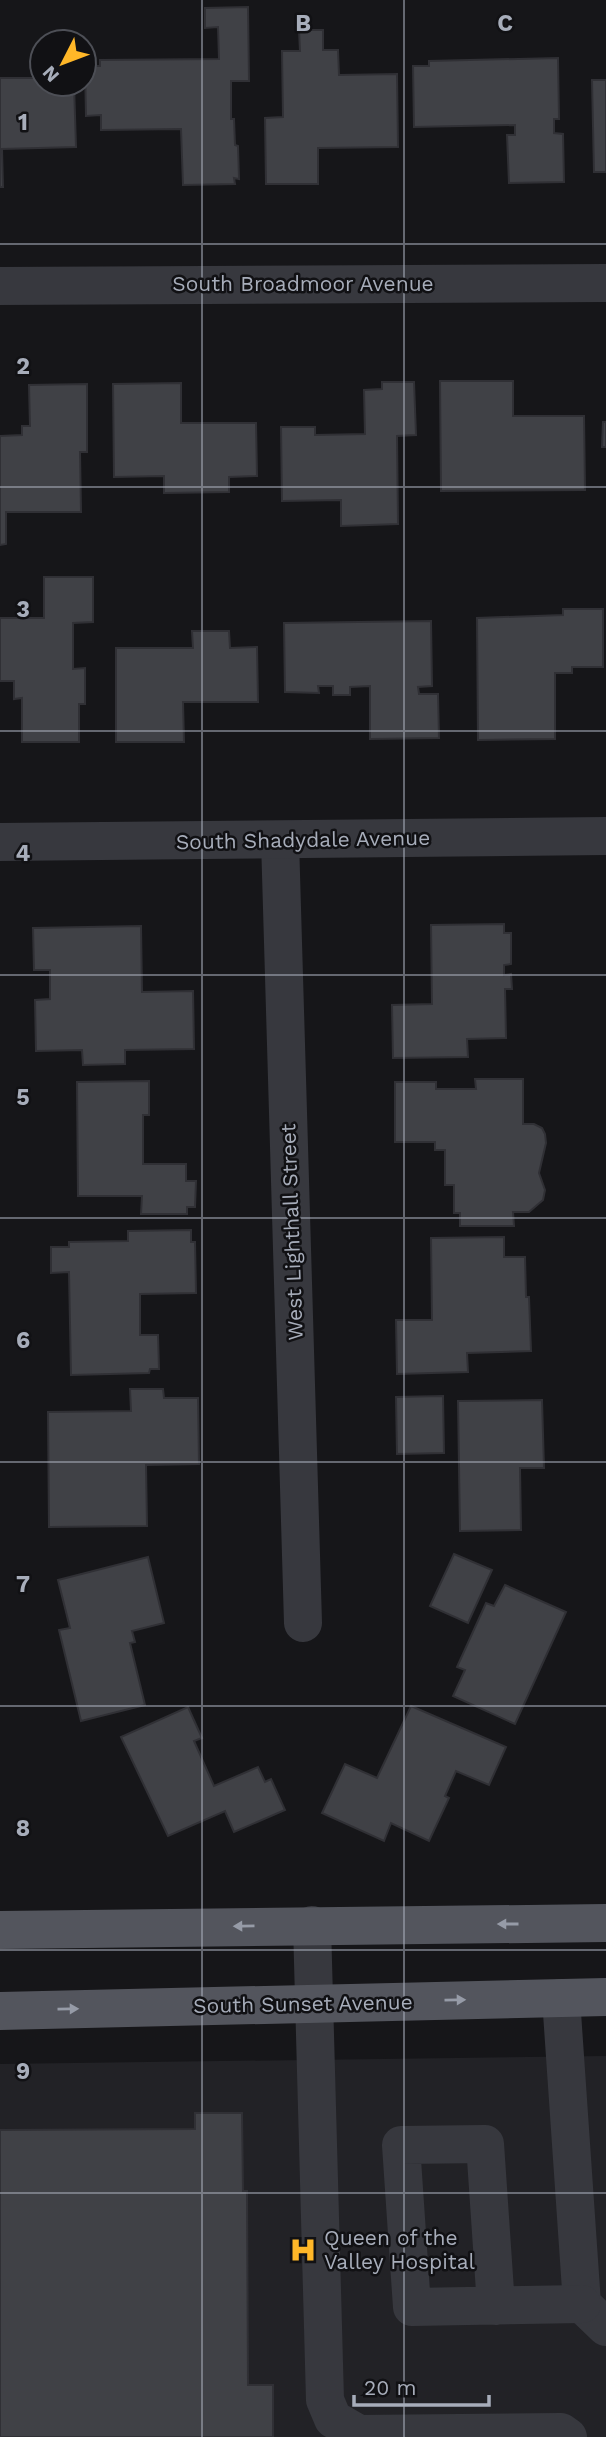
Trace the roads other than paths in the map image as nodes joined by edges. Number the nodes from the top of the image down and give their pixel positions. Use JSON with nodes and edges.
{"nodes":[{"id":1,"x":606,"y":283,"type":"edge"},
{"id":2,"x":0,"y":286,"type":"edge"},
{"id":3,"x":606,"y":836,"type":"edge"},
{"id":4,"x":280,"y":840,"type":"junction"},
{"id":5,"x":0,"y":842,"type":"edge"},
{"id":6,"x":303,"y":1623,"type":"dead end"},
{"id":7,"x":606,"y":1923,"type":"edge"},
{"id":8,"x":312,"y":1925,"type":"junction"},
{"id":9,"x":0,"y":1930,"type":"edge"},
{"id":10,"x":606,"y":1997,"type":"edge"},
{"id":11,"x":561,"y":1998,"type":"junction"},
{"id":12,"x":313,"y":2004,"type":"junction"},
{"id":13,"x":0,"y":2011,"type":"edge"},
{"id":14,"x":496,"y":2306,"type":"junction"},
{"id":15,"x":594,"y":2316,"type":"edge"},
{"id":16,"x":568,"y":2437,"type":"edge"}],
"edges":[{"from":1,"to":2,"type":"street","name":"South Broadmoor Avenue"},
{"from":3,"to":4,"type":"street","name":"South Shadydale Avenue"},
{"from":4,"to":5,"type":"street","name":"South Shadydale Avenue"},
{"from":4,"to":6,"type":"street","name":"West Lighthall Street"},
{"from":7,"to":8,"type":"main road","one_way":true},
{"from":8,"to":9,"type":"main road","one_way":true},
{"from":8,"to":12,"type":"street"},
{"from":10,"to":11,"type":"main road","name":"South Sunset Avenue"},
{"from":12,"to":11,"type":"main road","name":"South Sunset Avenue","one_way":true},
{"from":11,"to":15,"type":"street"},
{"from":13,"to":12,"type":"main road","name":"South Sunset Avenue","one_way":true},
{"from":12,"to":16,"type":"street"},
{"from":14,"to":14,"type":"street"},
{"from":14,"to":15,"type":"street"}]}
